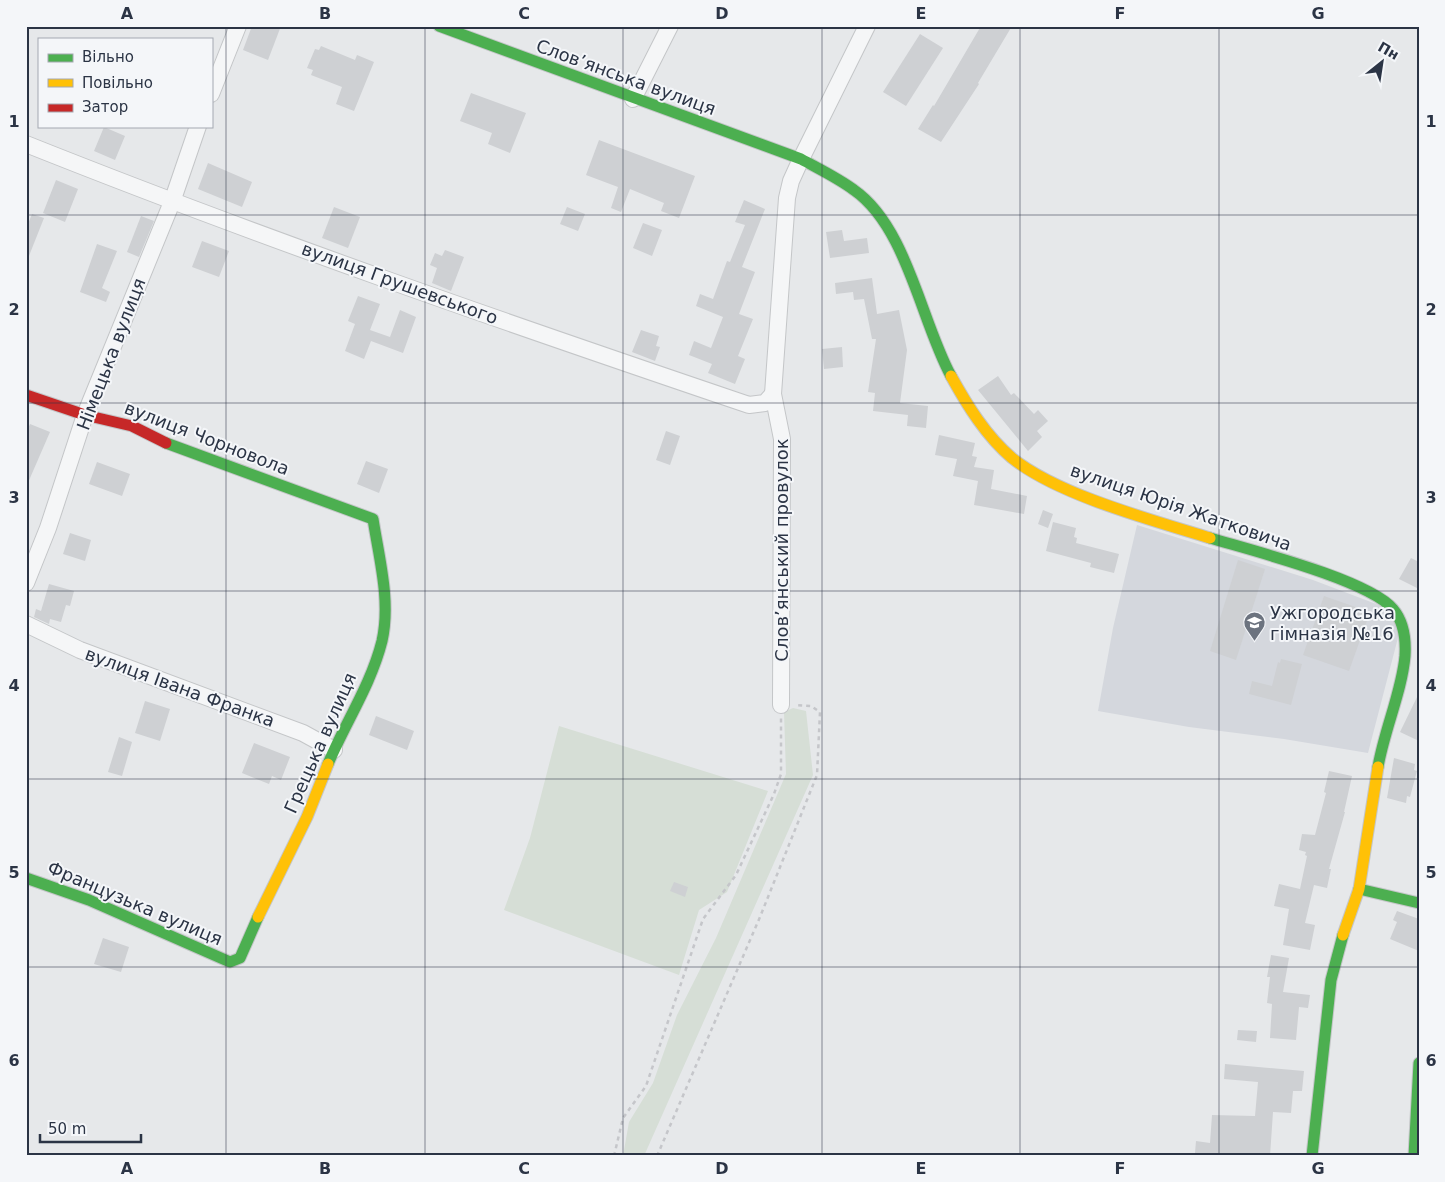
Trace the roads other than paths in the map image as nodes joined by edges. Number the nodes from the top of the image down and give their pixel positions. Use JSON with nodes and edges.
{"nodes":[{"id":1,"x":238,"y":26,"type":"edge"},
{"id":2,"x":439,"y":26,"type":"edge"},
{"id":3,"x":670,"y":26,"type":"edge"},
{"id":4,"x":867,"y":26,"type":"edge"},
{"id":5,"x":212,"y":91,"type":"edge"},
{"id":6,"x":633,"y":99,"type":"junction"},
{"id":7,"x":197,"y":128,"type":"edge"},
{"id":8,"x":26,"y":144,"type":"edge"},
{"id":9,"x":800,"y":159,"type":"junction"},
{"id":10,"x":172,"y":202,"type":"junction"},
{"id":11,"x":773,"y":394,"type":"junction"},
{"id":12,"x":26,"y":395,"type":"edge"},
{"id":13,"x":85,"y":416,"type":"junction"},
{"id":14,"x":374,"y":519,"type":"joint"},
{"id":15,"x":26,"y":583,"type":"edge"},
{"id":16,"x":26,"y":624,"type":"edge"},
{"id":17,"x":782,"y":705,"type":"road end"},
{"id":18,"x":334,"y":750,"type":"junction"},
{"id":19,"x":26,"y":878,"type":"edge"},
{"id":20,"x":1359,"y":889,"type":"junction"},
{"id":21,"x":1416,"y":902,"type":"edge"},
{"id":22,"x":230,"y":962,"type":"joint"},
{"id":23,"x":1419,"y":1063,"type":"edge"},
{"id":24,"x":1312,"y":1156,"type":"edge"},
{"id":25,"x":1414,"y":1156,"type":"edge"}],
"edges":[{"from":1,"to":5,"type":"street"},
{"from":2,"to":6,"type":"street","name":"Словʼянська вулиця"},
{"from":3,"to":6,"type":"street"},
{"from":4,"to":9,"type":"street","name":"Словʼянський провулок"},
{"from":6,"to":9,"type":"street","name":"Словʼянська вулиця"},
{"from":7,"to":10,"type":"street","name":"Німецька вулиця"},
{"from":8,"to":10,"type":"street","name":"вулиця Грушевського"},
{"from":9,"to":11,"type":"street","name":"Словʼянський провулок"},
{"from":9,"to":20,"type":"street","name":"вулиця Юрія Жатковича"},
{"from":10,"to":11,"type":"street","name":"вулиця Грушевського"},
{"from":10,"to":13,"type":"street","name":"Німецька вулиця"},
{"from":11,"to":17,"type":"street","name":"Словʼянський провулок"},
{"from":12,"to":13,"type":"street","name":"вулиця Чорновола"},
{"from":13,"to":14,"type":"street","name":"вулиця Чорновола"},
{"from":13,"to":15,"type":"street","name":"Німецька вулиця"},
{"from":14,"to":18,"type":"street","name":"Грецька вулиця"},
{"from":16,"to":18,"type":"street","name":"вулиця Івана Франка"},
{"from":18,"to":22,"type":"street","name":"Грецька вулиця"},
{"from":19,"to":22,"type":"street","name":"Французька вулиця"},
{"from":20,"to":21,"type":"street"},
{"from":20,"to":24,"type":"street","name":"вулиця Юрія Жатковича"},
{"from":23,"to":25,"type":"street"}]}
